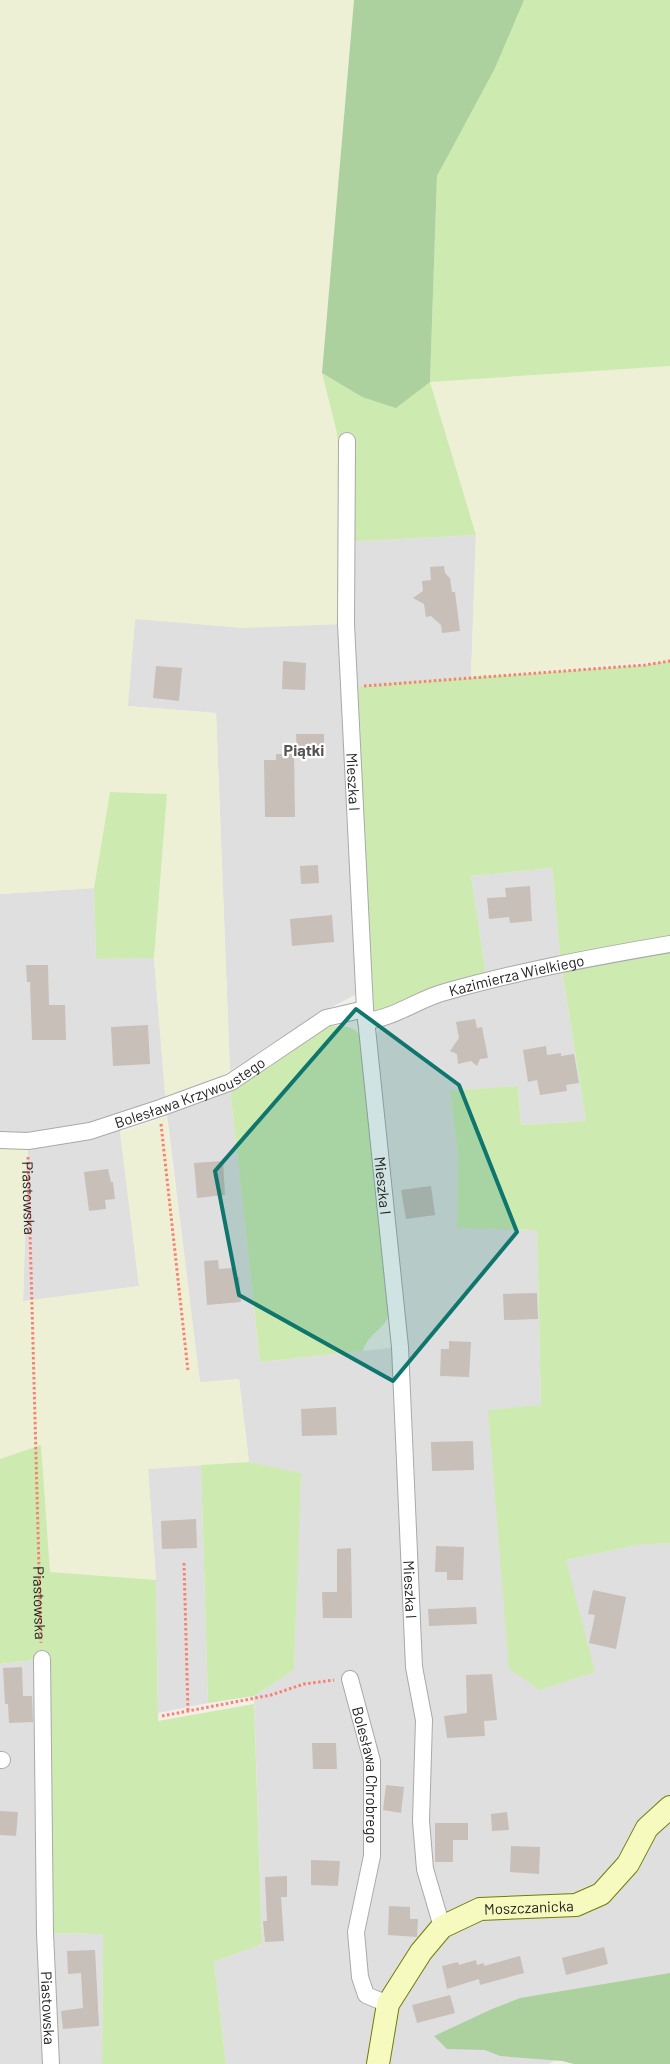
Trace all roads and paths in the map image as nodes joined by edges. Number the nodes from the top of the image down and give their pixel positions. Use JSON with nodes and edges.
{"nodes":[{"id":1,"x":347,"y":441,"type":"dead end"},
{"id":2,"x":670,"y":661,"type":"edge"},
{"id":3,"x":350,"y":688,"type":"junction"},
{"id":4,"x":670,"y":944,"type":"edge"},
{"id":5,"x":366,"y":1015,"type":"junction"},
{"id":6,"x":160,"y":1108,"type":"junction"},
{"id":7,"x":0,"y":1140,"type":"edge"},
{"id":8,"x":28,"y":1141,"type":"junction"},
{"id":9,"x":188,"y":1370,"type":"dead end"},
{"id":10,"x":184,"y":1563,"type":"dead end"},
{"id":11,"x":42,"y":1659,"type":"joint"},
{"id":12,"x":350,"y":1679,"type":"joint"},
{"id":13,"x":188,"y":1711,"type":"junction"},
{"id":14,"x":162,"y":1716,"type":"dead end"},
{"id":15,"x":670,"y":1807,"type":"edge"},
{"id":16,"x":442,"y":1927,"type":"junction"},
{"id":17,"x":388,"y":2004,"type":"junction"},
{"id":18,"x":51,"y":2064,"type":"edge"},
{"id":19,"x":378,"y":2064,"type":"edge"}],
"edges":[{"from":1,"to":3,"type":"street","name":"Mieszka I"},
{"from":2,"to":3,"type":"path"},
{"from":3,"to":5,"type":"street","name":"Mieszka I"},
{"from":4,"to":5,"type":"street","name":"Kazimierza Wielkiego"},
{"from":5,"to":6,"type":"street","name":"Bolesława Krzywoustego"},
{"from":5,"to":16,"type":"street","name":"Mieszka I"},
{"from":6,"to":8,"type":"street","name":"Bolesława Krzywoustego"},
{"from":6,"to":9,"type":"path"},
{"from":7,"to":8,"type":"street","name":"Bolesława Krzywoustego"},
{"from":8,"to":11,"type":"path","name":"Piastowska"},
{"from":10,"to":13,"type":"path"},
{"from":11,"to":18,"type":"street","name":"Piastowska"},
{"from":12,"to":13,"type":"path"},
{"from":12,"to":17,"type":"street","name":"Bolesława Chrobrego"},
{"from":13,"to":14,"type":"path"},
{"from":15,"to":16,"type":"street","name":"Moszczanicka"},
{"from":16,"to":17,"type":"street","name":"Moszczanicka"},
{"from":17,"to":19,"type":"street","name":"Moszczanicka"}]}
